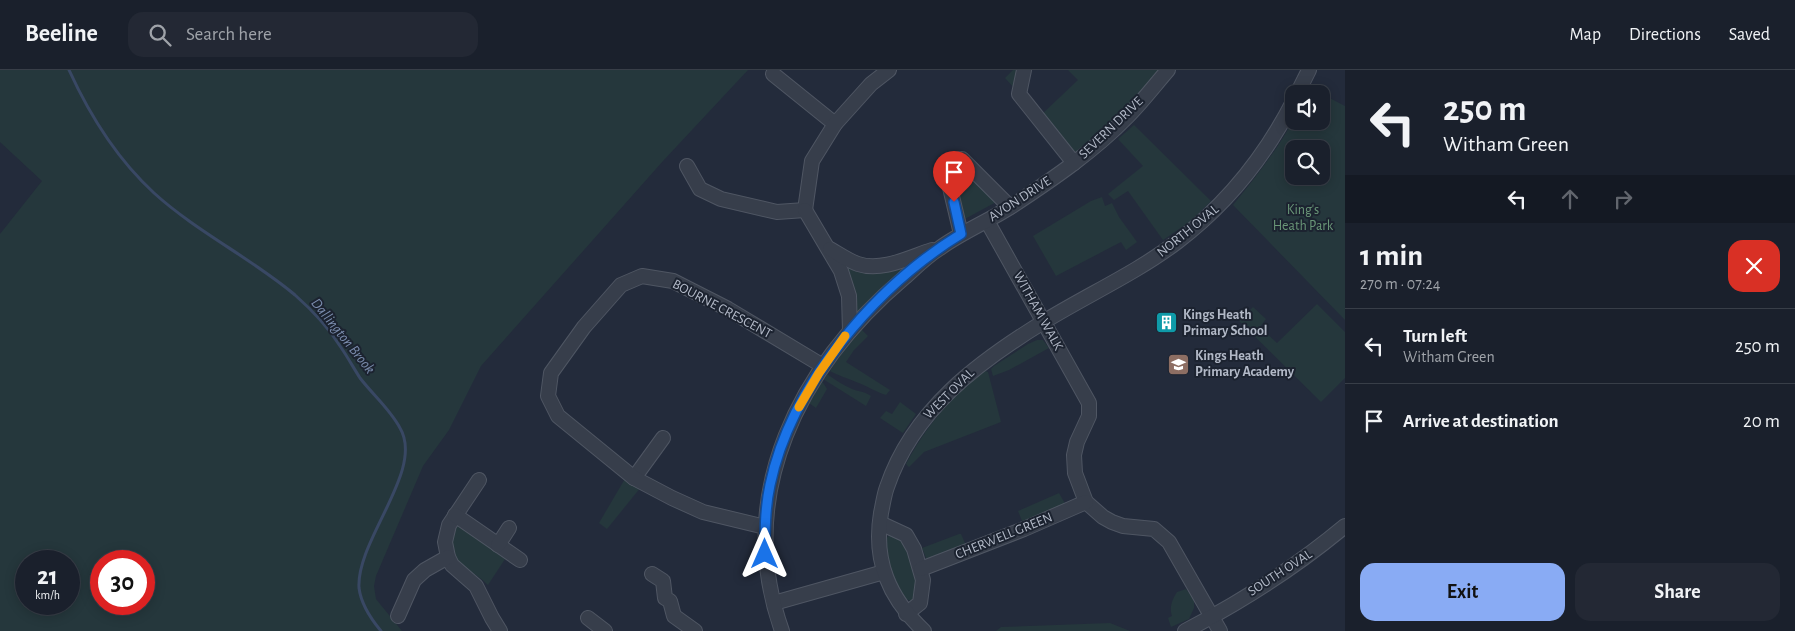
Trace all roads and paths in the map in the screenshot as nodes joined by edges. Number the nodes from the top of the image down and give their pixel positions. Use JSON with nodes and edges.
{"nodes":[{"id":1,"x":889,"y":70,"type":"edge"},
{"id":2,"x":1024,"y":70,"type":"edge"},
{"id":3,"x":1168,"y":70,"type":"edge"},
{"id":4,"x":1309,"y":70,"type":"edge"},
{"id":5,"x":773,"y":74,"type":"dead end"},
{"id":6,"x":1302,"y":85,"type":"edge"},
{"id":7,"x":1285,"y":117,"type":"edge"},
{"id":8,"x":835,"y":124,"type":"junction"},
{"id":9,"x":1074,"y":164,"type":"junction"},
{"id":10,"x":687,"y":166,"type":"dead end"},
{"id":11,"x":1010,"y":207,"type":"junction"},
{"id":12,"x":805,"y":210,"type":"junction"},
{"id":13,"x":987,"y":221,"type":"junction"},
{"id":14,"x":961,"y":234,"type":"junction"},
{"id":15,"x":939,"y":248,"type":"junction"},
{"id":16,"x":829,"y":249,"type":"junction"},
{"id":17,"x":1044,"y":321,"type":"junction"},
{"id":18,"x":850,"y":330,"type":"junction"},
{"id":19,"x":824,"y":366,"type":"junction"},
{"id":20,"x":663,"y":438,"type":"dead end"},
{"id":21,"x":634,"y":478,"type":"junction"},
{"id":22,"x":479,"y":480,"type":"dead end"},
{"id":23,"x":1086,"y":502,"type":"junction"},
{"id":24,"x":456,"y":515,"type":"junction"},
{"id":25,"x":880,"y":523,"type":"junction"},
{"id":26,"x":1345,"y":526,"type":"edge"},
{"id":27,"x":765,"y":527,"type":"junction"},
{"id":28,"x":509,"y":528,"type":"dead end"},
{"id":29,"x":498,"y":545,"type":"junction"},
{"id":30,"x":448,"y":557,"type":"junction"},
{"id":31,"x":520,"y":560,"type":"dead end"},
{"id":32,"x":921,"y":569,"type":"junction"},
{"id":33,"x":884,"y":572,"type":"junction"},
{"id":34,"x":652,"y":574,"type":"dead end"},
{"id":35,"x":774,"y":604,"type":"junction"},
{"id":36,"x":906,"y":614,"type":"junction"},
{"id":37,"x":398,"y":616,"type":"dead end"},
{"id":38,"x":1212,"y":617,"type":"junction"},
{"id":39,"x":588,"y":618,"type":"dead end"},
{"id":40,"x":500,"y":631,"type":"edge"},
{"id":41,"x":605,"y":631,"type":"edge"},
{"id":42,"x":695,"y":631,"type":"edge"},
{"id":43,"x":782,"y":631,"type":"edge"},
{"id":44,"x":924,"y":631,"type":"edge"},
{"id":45,"x":1185,"y":631,"type":"edge"},
{"id":46,"x":1220,"y":631,"type":"edge"}],
"edges":[{"from":1,"to":8,"type":"street"},
{"from":2,"to":9,"type":"street"},
{"from":3,"to":9,"type":"street","name":"SEVERN DRIVE"},
{"from":4,"to":6,"type":"street"},
{"from":5,"to":8,"type":"street"},
{"from":7,"to":17,"type":"street","name":"NORTH OVAL"},
{"from":8,"to":12,"type":"street"},
{"from":9,"to":11,"type":"street","name":"AVON DRIVE"},
{"from":10,"to":12,"type":"street"},
{"from":11,"to":13,"type":"street","name":"AVON DRIVE"},
{"from":11,"to":14,"type":"street"},
{"from":12,"to":16,"type":"street"},
{"from":13,"to":14,"type":"street","name":"AVON DRIVE"},
{"from":13,"to":17,"type":"street","name":"WITHAM WALK"},
{"from":14,"to":15,"type":"street","name":"AVON DRIVE"},
{"from":15,"to":16,"type":"street","name":"AVON DRIVE"},
{"from":15,"to":18,"type":"street","name":"AVON DRIVE"},
{"from":16,"to":18,"type":"street"},
{"from":17,"to":23,"type":"street","name":"WITHAM WALK"},
{"from":17,"to":25,"type":"street","name":"WEST OVAL"},
{"from":18,"to":19,"type":"street","name":"AVON DRIVE"},
{"from":19,"to":21,"type":"street","name":"BOURNE CRESCENT"},
{"from":19,"to":27,"type":"street","name":"AVON DRIVE"},
{"from":20,"to":21,"type":"street"},
{"from":21,"to":27,"type":"street","name":"BOURNE CRESCENT"},
{"from":22,"to":24,"type":"street"},
{"from":23,"to":32,"type":"street","name":"CHERWELL GREEN"},
{"from":23,"to":38,"type":"street"},
{"from":24,"to":29,"type":"street"},
{"from":24,"to":30,"type":"street"},
{"from":25,"to":32,"type":"street"},
{"from":25,"to":33,"type":"street","name":"WEST OVAL"},
{"from":26,"to":38,"type":"street","name":"SOUTH OVAL"},
{"from":27,"to":35,"type":"street","name":"AVON DRIVE"},
{"from":28,"to":29,"type":"street"},
{"from":29,"to":31,"type":"street"},
{"from":30,"to":37,"type":"street"},
{"from":30,"to":40,"type":"street"},
{"from":32,"to":36,"type":"street"},
{"from":33,"to":35,"type":"street"},
{"from":33,"to":36,"type":"street","name":"WEST OVAL"},
{"from":34,"to":42,"type":"street"},
{"from":35,"to":43,"type":"street","name":"AVON DRIVE"},
{"from":36,"to":44,"type":"street","name":"WEST OVAL"},
{"from":38,"to":45,"type":"street"},
{"from":38,"to":46,"type":"street"},
{"from":39,"to":41,"type":"street"}]}
